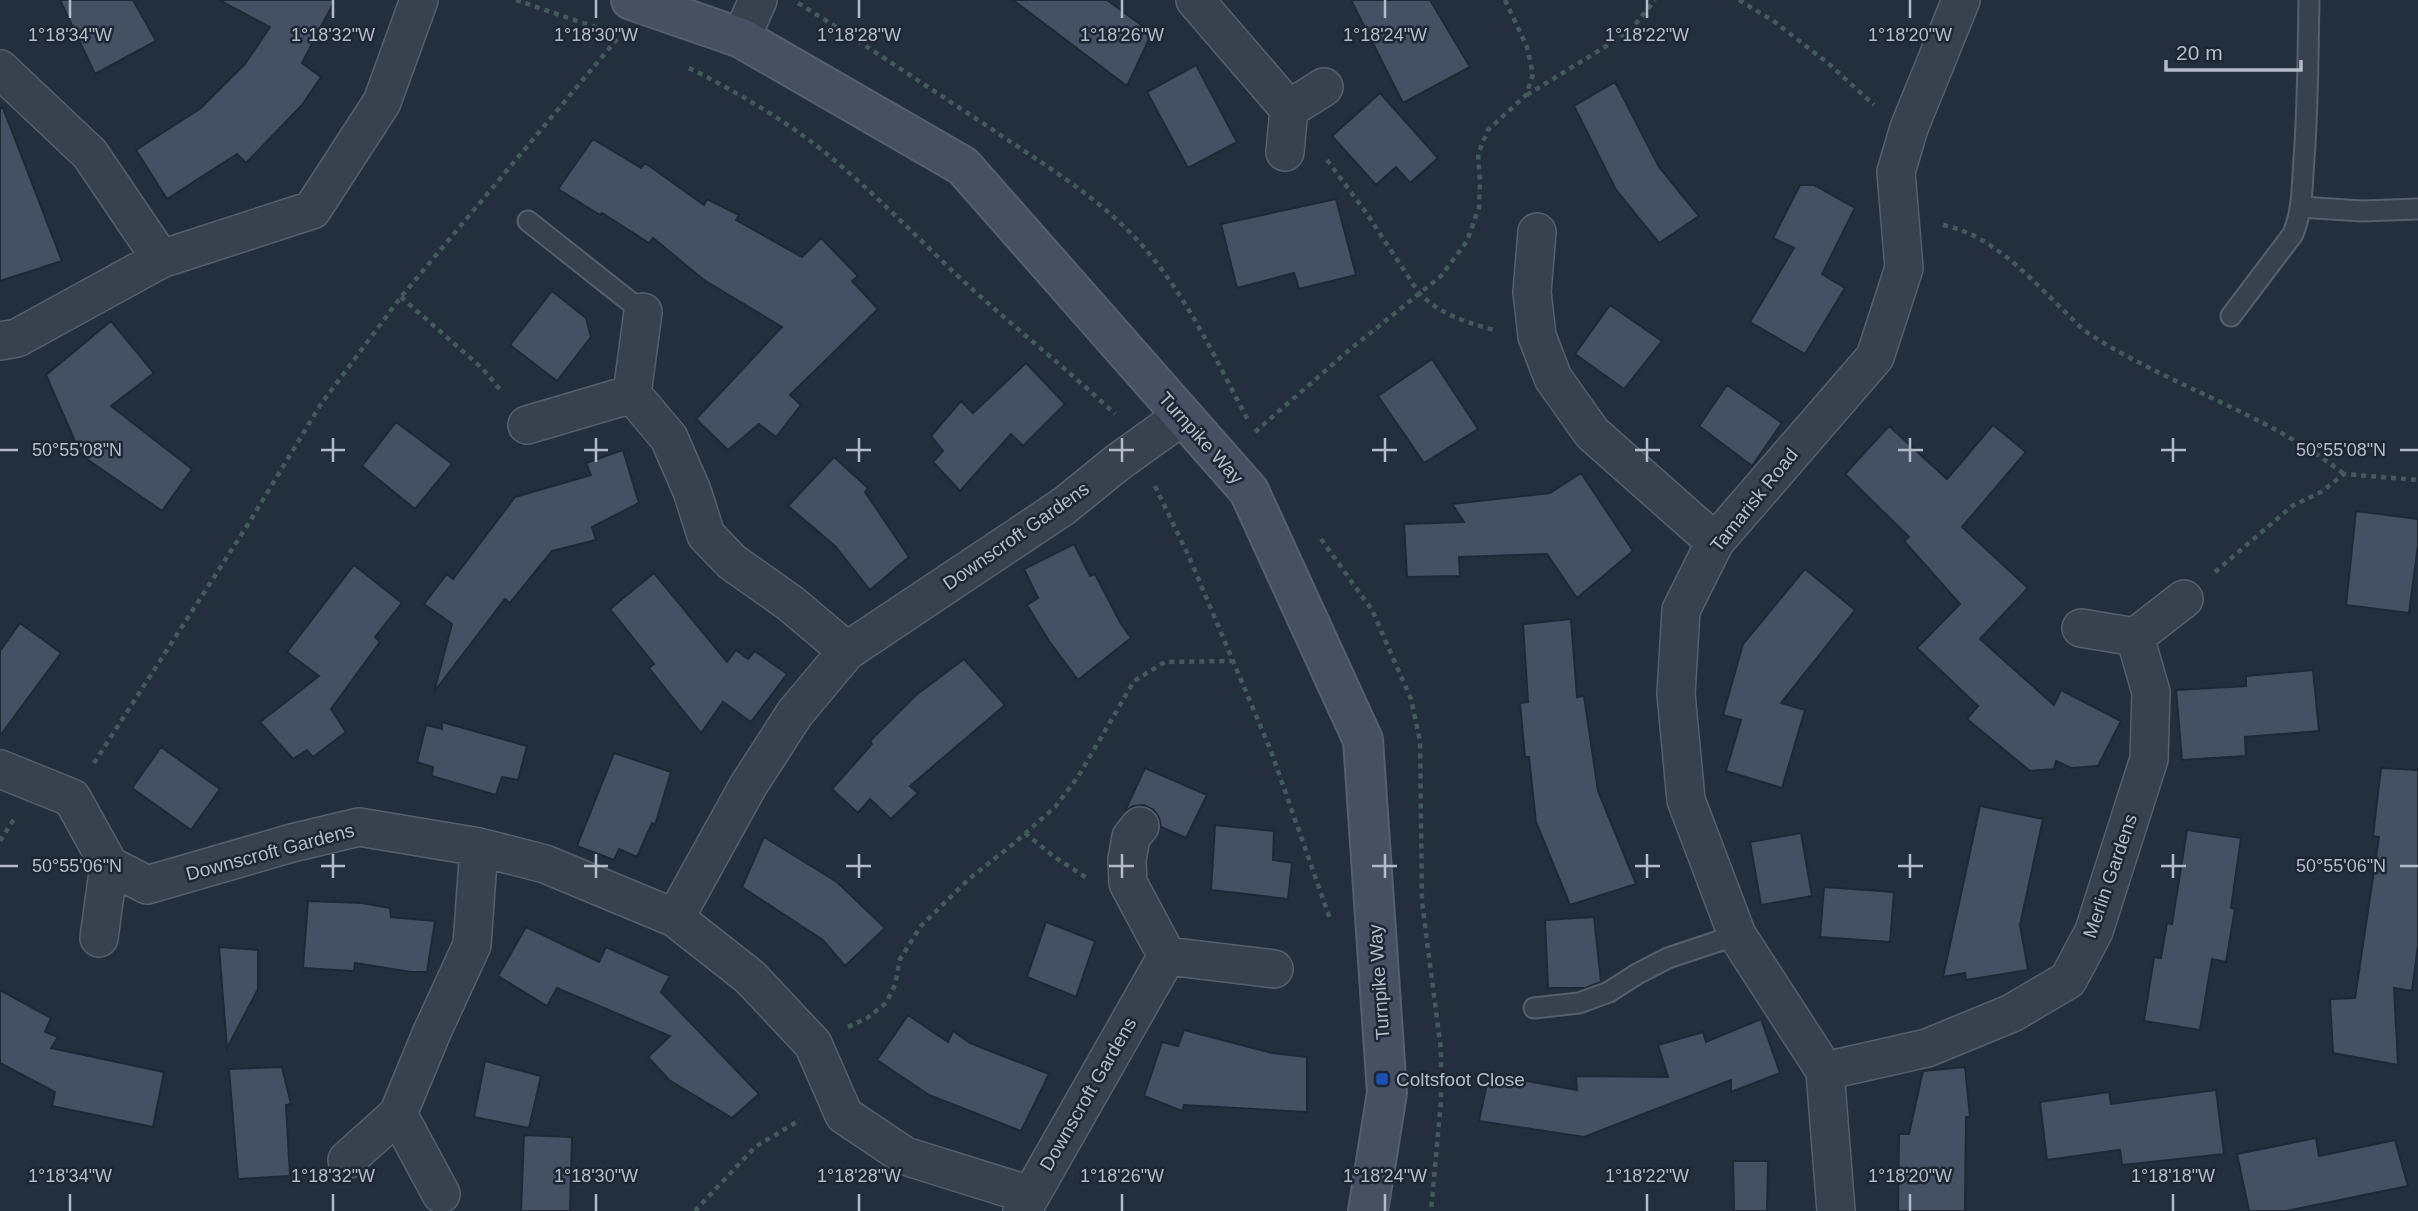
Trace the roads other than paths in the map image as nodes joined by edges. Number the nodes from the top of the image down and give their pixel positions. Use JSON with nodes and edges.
{"nodes":[{"id":1,"x":419,"y":0,"type":"edge"},
{"id":2,"x":631,"y":0,"type":"edge"},
{"id":3,"x":758,"y":0,"type":"edge"},
{"id":4,"x":1195,"y":0,"type":"edge"},
{"id":5,"x":1961,"y":0,"type":"edge"},
{"id":6,"x":2309,"y":0,"type":"edge"},
{"id":7,"x":741,"y":38,"type":"junction"},
{"id":8,"x":0,"y":69,"type":"edge"},
{"id":9,"x":1324,"y":87,"type":"dead end"},
{"id":10,"x":1289,"y":109,"type":"junction"},
{"id":11,"x":1285,"y":152,"type":"dead end"},
{"id":12,"x":2301,"y":207,"type":"junction"},
{"id":13,"x":2418,"y":209,"type":"edge"},
{"id":14,"x":528,"y":221,"type":"dead end"},
{"id":15,"x":1537,"y":232,"type":"dead end"},
{"id":16,"x":162,"y":259,"type":"junction"},
{"id":17,"x":643,"y":312,"type":"joint"},
{"id":18,"x":2231,"y":316,"type":"dead end"},
{"id":19,"x":0,"y":341,"type":"edge"},
{"id":20,"x":632,"y":394,"type":"junction"},
{"id":21,"x":517,"y":412,"type":"road end"},
{"id":22,"x":1181,"y":417,"type":"junction"},
{"id":23,"x":1715,"y":542,"type":"junction"},
{"id":24,"x":2184,"y":599,"type":"road end"},
{"id":25,"x":2081,"y":628,"type":"dead end"},
{"id":26,"x":2134,"y":637,"type":"junction"},
{"id":27,"x":847,"y":651,"type":"junction"},
{"id":28,"x":0,"y":769,"type":"edge"},
{"id":29,"x":1140,"y":826,"type":"dead end"},
{"id":30,"x":479,"y":847,"type":"junction"},
{"id":31,"x":109,"y":865,"type":"junction"},
{"id":32,"x":676,"y":918,"type":"junction"},
{"id":33,"x":1737,"y":934,"type":"junction"},
{"id":34,"x":99,"y":938,"type":"dead end"},
{"id":35,"x":1167,"y":956,"type":"junction"},
{"id":36,"x":1274,"y":969,"type":"dead end"},
{"id":37,"x":1534,"y":1008,"type":"dead end"},
{"id":38,"x":1825,"y":1071,"type":"junction"},
{"id":39,"x":398,"y":1114,"type":"junction"},
{"id":40,"x":346,"y":1160,"type":"dead end"},
{"id":41,"x":450,"y":1202,"type":"edge"},
{"id":42,"x":1026,"y":1203,"type":"edge"},
{"id":43,"x":1368,"y":1211,"type":"edge"},
{"id":44,"x":1836,"y":1211,"type":"edge"}],
"edges":[{"from":1,"to":16,"type":"street"},
{"from":2,"to":7,"type":"street","name":"Turnpike Way"},
{"from":3,"to":7,"type":"street"},
{"from":4,"to":10,"type":"street"},
{"from":5,"to":23,"type":"street","name":"Tamarisk Road"},
{"from":6,"to":12,"type":"lane"},
{"from":7,"to":22,"type":"street","name":"Turnpike Way"},
{"from":8,"to":16,"type":"street"},
{"from":9,"to":10,"type":"street"},
{"from":10,"to":11,"type":"street"},
{"from":12,"to":13,"type":"lane"},
{"from":12,"to":18,"type":"lane"},
{"from":14,"to":17,"type":"lane"},
{"from":15,"to":23,"type":"street"},
{"from":16,"to":19,"type":"street"},
{"from":17,"to":20,"type":"street"},
{"from":20,"to":21,"type":"street"},
{"from":20,"to":27,"type":"street"},
{"from":22,"to":27,"type":"street","name":"Downscroft Gardens"},
{"from":22,"to":43,"type":"street","name":"Turnpike Way"},
{"from":23,"to":33,"type":"street","name":"Tamarisk Road"},
{"from":24,"to":26,"type":"street"},
{"from":25,"to":26,"type":"street"},
{"from":26,"to":38,"type":"street","name":"Merlin Gardens"},
{"from":27,"to":32,"type":"street","name":"Downscroft Gardens"},
{"from":28,"to":31,"type":"street"},
{"from":29,"to":35,"type":"street"},
{"from":30,"to":31,"type":"street","name":"Downscroft Gardens"},
{"from":30,"to":32,"type":"street","name":"Downscroft Gardens"},
{"from":30,"to":39,"type":"street"},
{"from":31,"to":34,"type":"street"},
{"from":32,"to":42,"type":"street","name":"Downscroft Gardens"},
{"from":33,"to":37,"type":"lane"},
{"from":33,"to":38,"type":"street","name":"Tamarisk Road"},
{"from":35,"to":36,"type":"street"},
{"from":35,"to":42,"type":"street","name":"Downscroft Gardens"},
{"from":38,"to":44,"type":"street","name":"Tamarisk Road"},
{"from":39,"to":40,"type":"street"},
{"from":39,"to":41,"type":"street"}]}
